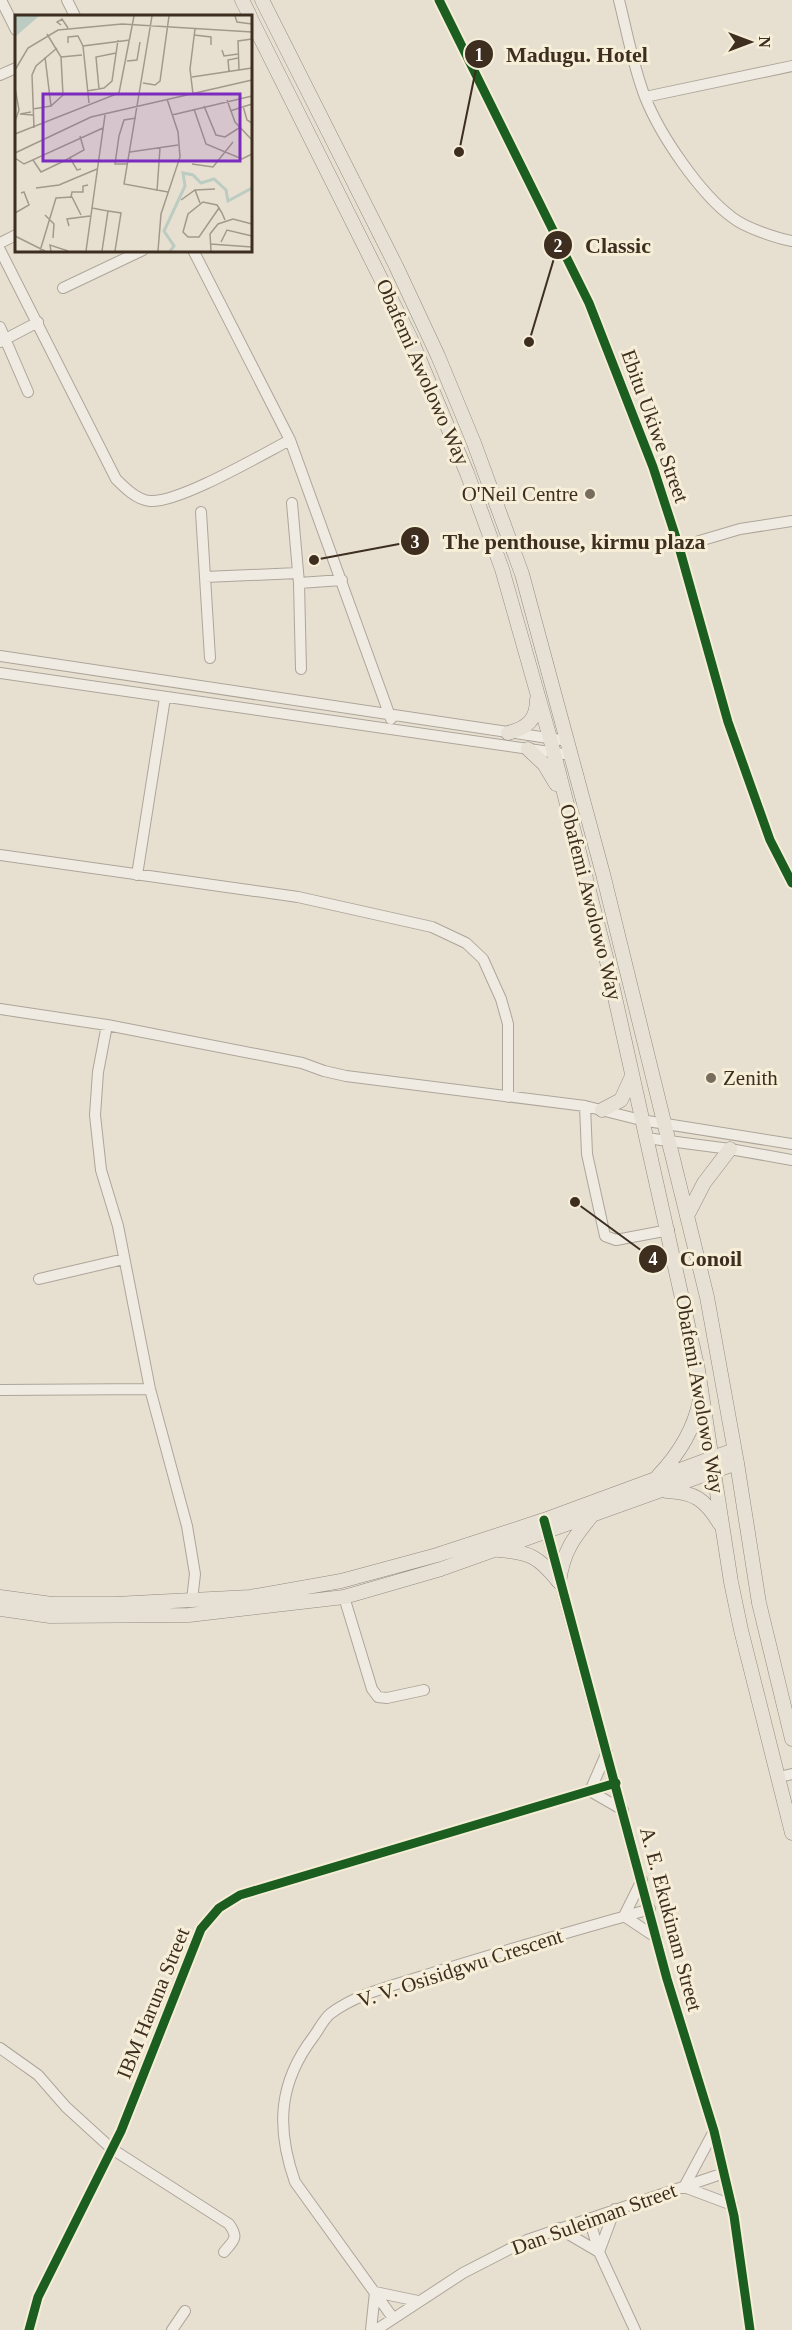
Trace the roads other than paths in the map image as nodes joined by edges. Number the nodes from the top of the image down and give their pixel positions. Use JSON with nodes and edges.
{"nodes":[{"id":1,"x":1,"y":0,"type":"edge"},
{"id":2,"x":67,"y":0,"type":"edge"},
{"id":3,"x":242,"y":0,"type":"edge"},
{"id":4,"x":262,"y":0,"type":"edge"},
{"id":5,"x":439,"y":0,"type":"edge"},
{"id":6,"x":619,"y":0,"type":"edge"},
{"id":7,"x":74,"y":15,"type":"edge"},
{"id":8,"x":249,"y":15,"type":"edge"},
{"id":9,"x":252,"y":21,"type":"edge"},
{"id":10,"x":15,"y":28,"type":"edge"},
{"id":11,"x":792,"y":66,"type":"edge"},
{"id":12,"x":15,"y":68,"type":"edge"},
{"id":13,"x":0,"y":75,"type":"edge"},
{"id":14,"x":645,"y":97,"type":"junction"},
{"id":15,"x":15,"y":235,"type":"edge"},
{"id":16,"x":792,"y":241,"type":"edge"},
{"id":17,"x":0,"y":243,"type":"edge"},
{"id":18,"x":0,"y":250,"type":"edge"},
{"id":19,"x":139,"y":252,"type":"edge"},
{"id":20,"x":194,"y":252,"type":"edge"},
{"id":21,"x":63,"y":288,"type":"dead end"},
{"id":22,"x":38,"y":322,"type":"junction"},
{"id":23,"x":0,"y":327,"type":"edge"},
{"id":24,"x":3,"y":340,"type":"edge"},
{"id":25,"x":28,"y":392,"type":"dead end"},
{"id":26,"x":290,"y":440,"type":"junction"},
{"id":27,"x":292,"y":503,"type":"dead end"},
{"id":28,"x":201,"y":512,"type":"dead end"},
{"id":29,"x":792,"y":521,"type":"edge"},
{"id":30,"x":679,"y":547,"type":"junction"},
{"id":31,"x":205,"y":577,"type":"junction"},
{"id":32,"x":299,"y":578,"type":"junction"},
{"id":33,"x":342,"y":580,"type":"junction"},
{"id":34,"x":0,"y":656,"type":"edge"},
{"id":35,"x":210,"y":658,"type":"dead end"},
{"id":36,"x":301,"y":669,"type":"dead end"},
{"id":37,"x":0,"y":673,"type":"edge"},
{"id":38,"x":537,"y":694,"type":"junction"},
{"id":39,"x":165,"y":698,"type":"junction"},
{"id":40,"x":389,"y":716,"type":"junction"},
{"id":41,"x":394,"y":728,"type":"junction"},
{"id":42,"x":508,"y":733,"type":"junction"},
{"id":43,"x":550,"y":738,"type":"junction"},
{"id":44,"x":569,"y":748,"type":"junction"},
{"id":45,"x":528,"y":749,"type":"junction"},
{"id":46,"x":553,"y":753,"type":"junction"},
{"id":47,"x":568,"y":810,"type":"junction"},
{"id":48,"x":0,"y":855,"type":"edge"},
{"id":49,"x":137,"y":875,"type":"junction"},
{"id":50,"x":792,"y":883,"type":"edge"},
{"id":51,"x":0,"y":1009,"type":"edge"},
{"id":52,"x":107,"y":1026,"type":"junction"},
{"id":53,"x":632,"y":1076,"type":"junction"},
{"id":54,"x":508,"y":1097,"type":"junction"},
{"id":55,"x":585,"y":1106,"type":"junction"},
{"id":56,"x":602,"y":1110,"type":"junction"},
{"id":57,"x":641,"y":1120,"type":"junction"},
{"id":58,"x":663,"y":1122,"type":"junction"},
{"id":59,"x":646,"y":1138,"type":"junction"},
{"id":60,"x":668,"y":1140,"type":"junction"},
{"id":61,"x":792,"y":1144,"type":"edge"},
{"id":62,"x":730,"y":1149,"type":"junction"},
{"id":63,"x":792,"y":1160,"type":"edge"},
{"id":64,"x":687,"y":1216,"type":"junction"},
{"id":65,"x":669,"y":1230,"type":"junction"},
{"id":66,"x":124,"y":1259,"type":"junction"},
{"id":67,"x":39,"y":1279,"type":"dead end"},
{"id":68,"x":150,"y":1389,"type":"junction"},
{"id":69,"x":0,"y":1390,"type":"edge"},
{"id":70,"x":702,"y":1392,"type":"junction"},
{"id":71,"x":736,"y":1456,"type":"junction"},
{"id":72,"x":714,"y":1464,"type":"junction"},
{"id":73,"x":656,"y":1485,"type":"junction"},
{"id":74,"x":594,"y":1513,"type":"junction"},
{"id":75,"x":545,"y":1525,"type":"junction"},
{"id":76,"x":722,"y":1528,"type":"junction"},
{"id":77,"x":493,"y":1550,"type":"junction"},
{"id":78,"x":559,"y":1582,"type":"junction"},
{"id":79,"x":0,"y":1597,"type":"edge"},
{"id":80,"x":344,"y":1597,"type":"junction"},
{"id":81,"x":192,"y":1600,"type":"junction"},
{"id":82,"x":19,"y":1605,"type":"junction"},
{"id":83,"x":0,"y":1609,"type":"edge"},
{"id":84,"x":424,"y":1690,"type":"dead end"},
{"id":85,"x":789,"y":1717,"type":"edge"},
{"id":86,"x":792,"y":1739,"type":"edge"},
{"id":87,"x":607,"y":1752,"type":"junction"},
{"id":88,"x":785,"y":1776,"type":"edge"},
{"id":89,"x":616,"y":1784,"type":"junction"},
{"id":90,"x":590,"y":1791,"type":"junction"},
{"id":91,"x":623,"y":1810,"type":"junction"},
{"id":92,"x":792,"y":1833,"type":"edge"},
{"id":93,"x":642,"y":1880,"type":"junction"},
{"id":94,"x":650,"y":1908,"type":"junction"},
{"id":95,"x":624,"y":1916,"type":"junction"},
{"id":96,"x":657,"y":1938,"type":"junction"},
{"id":97,"x":0,"y":2048,"type":"edge"},
{"id":98,"x":714,"y":2131,"type":"junction"},
{"id":99,"x":112,"y":2149,"type":"junction"},
{"id":100,"x":724,"y":2173,"type":"junction"},
{"id":101,"x":684,"y":2187,"type":"junction"},
{"id":102,"x":732,"y":2205,"type":"junction"},
{"id":103,"x":615,"y":2209,"type":"junction"},
{"id":104,"x":589,"y":2218,"type":"junction"},
{"id":105,"x":558,"y":2228,"type":"junction"},
{"id":106,"x":224,"y":2252,"type":"dead end"},
{"id":107,"x":599,"y":2252,"type":"junction"},
{"id":108,"x":375,"y":2292,"type":"junction"},
{"id":109,"x":418,"y":2301,"type":"junction"},
{"id":110,"x":185,"y":2311,"type":"dead end"},
{"id":111,"x":393,"y":2318,"type":"junction"},
{"id":112,"x":29,"y":2330,"type":"edge"},
{"id":113,"x":172,"y":2330,"type":"edge"},
{"id":114,"x":371,"y":2330,"type":"edge"},
{"id":115,"x":376,"y":2330,"type":"edge"},
{"id":116,"x":635,"y":2330,"type":"edge"},
{"id":117,"x":750,"y":2330,"type":"edge"}],
"edges":[{"from":1,"to":10,"type":"street"},
{"from":2,"to":7,"type":"street"},
{"from":3,"to":8,"type":"main road","name":"Obafemi Awolowo Way"},
{"from":4,"to":44,"type":"main road","name":"Obafemi Awolowo Way"},
{"from":5,"to":30,"type":"street","name":"Ebitu Ukiwe Street"},
{"from":6,"to":14,"type":"street"},
{"from":9,"to":38,"type":"main road","name":"Obafemi Awolowo Way"},
{"from":11,"to":14,"type":"street"},
{"from":12,"to":13,"type":"street"},
{"from":14,"to":16,"type":"street"},
{"from":15,"to":17,"type":"street"},
{"from":18,"to":22,"type":"street"},
{"from":19,"to":21,"type":"street"},
{"from":20,"to":26,"type":"street"},
{"from":22,"to":24,"type":"street"},
{"from":22,"to":26,"type":"street"},
{"from":23,"to":24,"type":"street"},
{"from":24,"to":25,"type":"street"},
{"from":26,"to":33,"type":"street"},
{"from":27,"to":32,"type":"street"},
{"from":28,"to":31,"type":"street"},
{"from":29,"to":30,"type":"street"},
{"from":30,"to":50,"type":"street","name":"Ebitu Ukiwe Street"},
{"from":31,"to":32,"type":"street"},
{"from":31,"to":35,"type":"street"},
{"from":32,"to":33,"type":"street"},
{"from":32,"to":36,"type":"street"},
{"from":33,"to":40,"type":"street"},
{"from":34,"to":40,"type":"street"},
{"from":37,"to":39,"type":"street"},
{"from":38,"to":42,"type":"main road"},
{"from":38,"to":43,"type":"main road","name":"Obafemi Awolowo Way"},
{"from":39,"to":41,"type":"street"},
{"from":39,"to":49,"type":"street"},
{"from":40,"to":41,"type":"street"},
{"from":40,"to":42,"type":"street"},
{"from":41,"to":45,"type":"street"},
{"from":42,"to":43,"type":"street"},
{"from":43,"to":44,"type":"street"},
{"from":43,"to":46,"type":"main road","name":"Obafemi Awolowo Way"},
{"from":44,"to":46,"type":"street"},
{"from":44,"to":58,"type":"main road","name":"Obafemi Awolowo Way"},
{"from":45,"to":46,"type":"street"},
{"from":45,"to":47,"type":"main road"},
{"from":46,"to":47,"type":"main road","name":"Obafemi Awolowo Way"},
{"from":47,"to":53,"type":"main road","name":"Obafemi Awolowo Way"},
{"from":48,"to":49,"type":"street"},
{"from":49,"to":54,"type":"street"},
{"from":51,"to":52,"type":"street"},
{"from":52,"to":54,"type":"street"},
{"from":52,"to":66,"type":"street"},
{"from":53,"to":56,"type":"main road"},
{"from":53,"to":57,"type":"main road","name":"Obafemi Awolowo Way"},
{"from":54,"to":55,"type":"street"},
{"from":55,"to":56,"type":"street"},
{"from":55,"to":65,"type":"street"},
{"from":56,"to":57,"type":"street"},
{"from":57,"to":58,"type":"street"},
{"from":57,"to":59,"type":"main road","name":"Obafemi Awolowo Way"},
{"from":58,"to":60,"type":"main road","name":"Obafemi Awolowo Way"},
{"from":58,"to":61,"type":"street"},
{"from":59,"to":60,"type":"street"},
{"from":59,"to":65,"type":"main road","name":"Obafemi Awolowo Way"},
{"from":60,"to":62,"type":"street"},
{"from":60,"to":64,"type":"main road","name":"Obafemi Awolowo Way"},
{"from":62,"to":63,"type":"street"},
{"from":62,"to":64,"type":"main road"},
{"from":64,"to":71,"type":"main road","name":"Obafemi Awolowo Way"},
{"from":65,"to":70,"type":"main road","name":"Obafemi Awolowo Way"},
{"from":66,"to":67,"type":"street"},
{"from":66,"to":68,"type":"street"},
{"from":68,"to":69,"type":"street"},
{"from":68,"to":81,"type":"street"},
{"from":70,"to":72,"type":"main road","name":"Obafemi Awolowo Way"},
{"from":70,"to":73,"type":"main road"},
{"from":71,"to":72,"type":"main road"},
{"from":71,"to":85,"type":"main road","name":"Obafemi Awolowo Way"},
{"from":72,"to":73,"type":"main road"},
{"from":72,"to":76,"type":"main road","name":"Obafemi Awolowo Way"},
{"from":73,"to":74,"type":"main road"},
{"from":73,"to":75,"type":"main road"},
{"from":73,"to":76,"type":"main road"},
{"from":74,"to":75,"type":"main road"},
{"from":74,"to":78,"type":"main road"},
{"from":75,"to":77,"type":"main road"},
{"from":75,"to":78,"type":"street","name":"A. E. Ekukinam Street"},
{"from":75,"to":81,"type":"main road"},
{"from":76,"to":88,"type":"main road","name":"Obafemi Awolowo Way"},
{"from":77,"to":78,"type":"main road"},
{"from":77,"to":80,"type":"main road"},
{"from":78,"to":87,"type":"street","name":"A. E. Ekukinam Street"},
{"from":79,"to":82,"type":"main road"},
{"from":80,"to":82,"type":"main road"},
{"from":80,"to":84,"type":"street"},
{"from":81,"to":82,"type":"main road"},
{"from":82,"to":83,"type":"main road"},
{"from":85,"to":86,"type":"main road","name":"Obafemi Awolowo Way"},
{"from":87,"to":89,"type":"street","name":"A. E. Ekukinam Street"},
{"from":87,"to":90,"type":"street"},
{"from":88,"to":92,"type":"main road","name":"Obafemi Awolowo Way"},
{"from":89,"to":90,"type":"street","name":"IBM Haruna Street"},
{"from":89,"to":91,"type":"street","name":"A. E. Ekukinam Street"},
{"from":90,"to":91,"type":"street"},
{"from":90,"to":99,"type":"street","name":"IBM Haruna Street"},
{"from":91,"to":93,"type":"street","name":"A. E. Ekukinam Street"},
{"from":93,"to":94,"type":"street","name":"A. E. Ekukinam Street"},
{"from":93,"to":95,"type":"street"},
{"from":94,"to":95,"type":"street","name":"V. V. Osisidgwu Crescent"},
{"from":94,"to":96,"type":"street","name":"A. E. Ekukinam Street"},
{"from":95,"to":96,"type":"street"},
{"from":95,"to":108,"type":"street","name":"V. V. Osisidgwu Crescent"},
{"from":96,"to":98,"type":"street","name":"A. E. Ekukinam Street"},
{"from":97,"to":99,"type":"street"},
{"from":98,"to":100,"type":"street","name":"A. E. Ekukinam Street"},
{"from":98,"to":101,"type":"street"},
{"from":99,"to":106,"type":"street"},
{"from":99,"to":112,"type":"street","name":"IBM Haruna Street"},
{"from":100,"to":101,"type":"street","name":"Dan Suleiman Street"},
{"from":100,"to":102,"type":"street","name":"A. E. Ekukinam Street"},
{"from":101,"to":102,"type":"street"},
{"from":101,"to":103,"type":"street","name":"Dan Suleiman Street"},
{"from":102,"to":117,"type":"street","name":"A. E. Ekukinam Street"},
{"from":103,"to":104,"type":"street","name":"Dan Suleiman Street"},
{"from":103,"to":107,"type":"street"},
{"from":104,"to":105,"type":"street","name":"Dan Suleiman Street"},
{"from":104,"to":107,"type":"street"},
{"from":105,"to":107,"type":"street"},
{"from":105,"to":109,"type":"street","name":"Dan Suleiman Street"},
{"from":107,"to":116,"type":"street"},
{"from":108,"to":109,"type":"street"},
{"from":108,"to":111,"type":"street","name":"V. V. Osisidgwu Crescent"},
{"from":108,"to":114,"type":"street"},
{"from":109,"to":111,"type":"street","name":"Dan Suleiman Street"},
{"from":110,"to":113,"type":"street"},
{"from":111,"to":115,"type":"street","name":"Dan Suleiman Street"}]}
